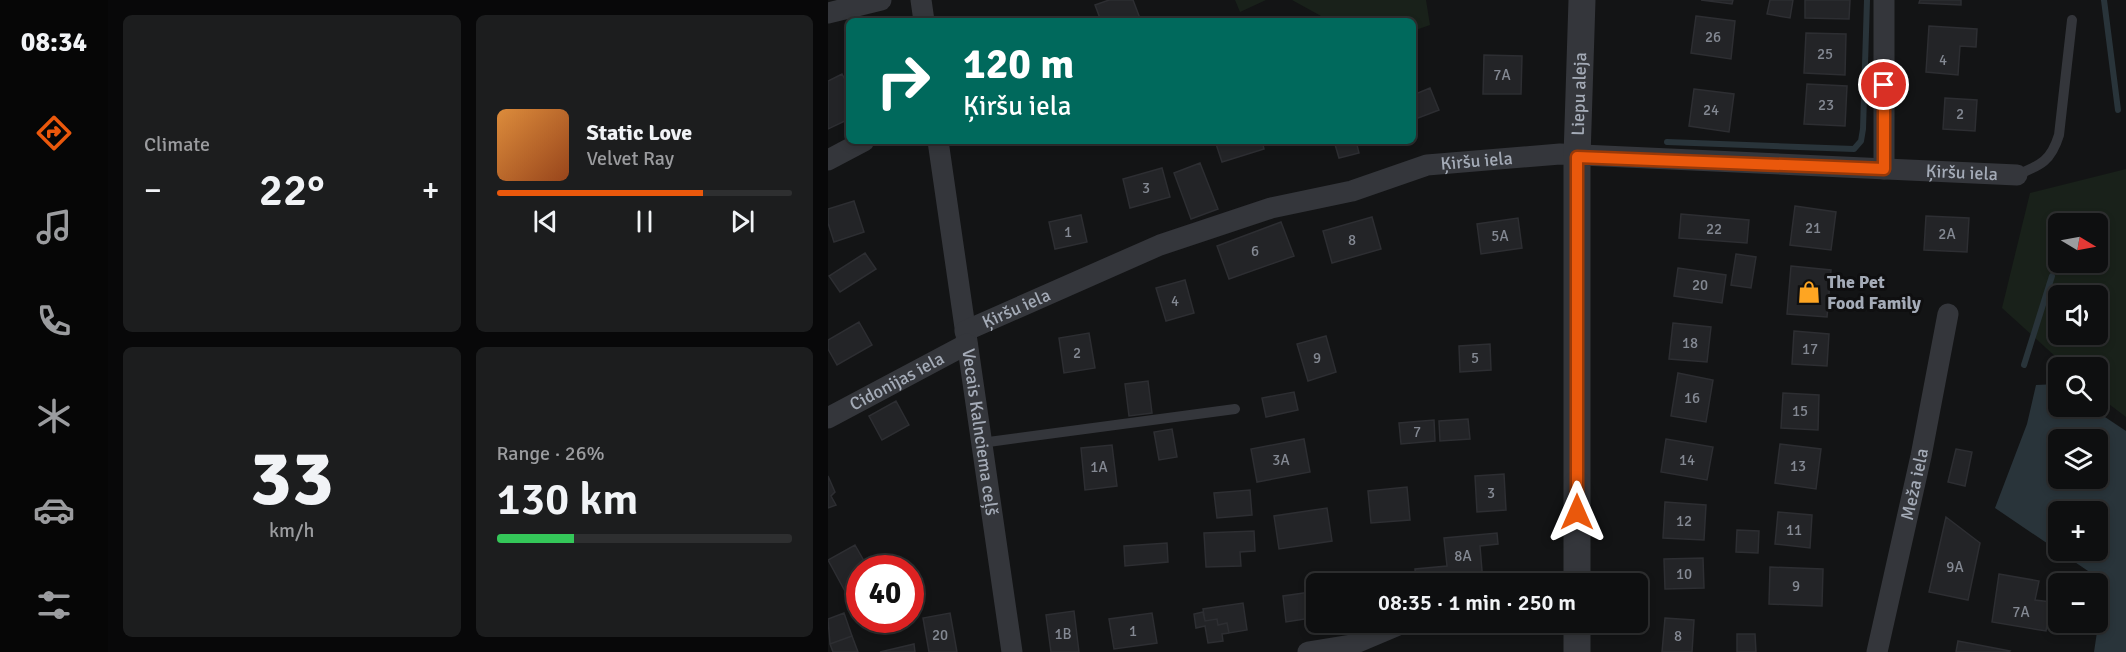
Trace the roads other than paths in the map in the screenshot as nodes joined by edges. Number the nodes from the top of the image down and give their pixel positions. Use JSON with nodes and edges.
{"nodes":[{"id":1,"x":881,"y":0,"type":"edge"},
{"id":2,"x":921,"y":0,"type":"edge"},
{"id":3,"x":1582,"y":0,"type":"edge"},
{"id":4,"x":1884,"y":0,"type":"edge"},
{"id":5,"x":828,"y":13,"type":"edge"},
{"id":6,"x":924,"y":18,"type":"edge"},
{"id":7,"x":2072,"y":20,"type":"dead end"},
{"id":8,"x":858,"y":144,"type":"edge"},
{"id":9,"x":938,"y":144,"type":"edge"},
{"id":10,"x":1577,"y":157,"type":"junction"},
{"id":11,"x":828,"y":159,"type":"edge"},
{"id":12,"x":1884,"y":169,"type":"junction"},
{"id":13,"x":2017,"y":176,"type":"joint"},
{"id":14,"x":1948,"y":314,"type":"dead end"},
{"id":15,"x":966,"y":338,"type":"junction"},
{"id":16,"x":1235,"y":410,"type":"dead end"},
{"id":17,"x":828,"y":418,"type":"edge"},
{"id":18,"x":981,"y":443,"type":"junction"},
{"id":19,"x":1577,"y":573,"type":"edge"},
{"id":20,"x":1379,"y":633,"type":"edge"},
{"id":21,"x":1577,"y":633,"type":"edge"},
{"id":22,"x":1012,"y":652,"type":"edge"},
{"id":23,"x":1308,"y":652,"type":"edge"},
{"id":24,"x":1577,"y":652,"type":"edge"},
{"id":25,"x":1877,"y":652,"type":"edge"}],
"edges":[{"from":1,"to":5,"type":"street"},
{"from":2,"to":6,"type":"street"},
{"from":3,"to":10,"type":"street","name":"Liepu aleja"},
{"from":4,"to":12,"type":"street"},
{"from":7,"to":13,"type":"lane"},
{"from":8,"to":11,"type":"street"},
{"from":9,"to":15,"type":"street","name":"Vecais Kalnciema ceļš"},
{"from":10,"to":12,"type":"street","name":"Ķiršu iela"},
{"from":10,"to":15,"type":"street","name":"Ķiršu iela"},
{"from":10,"to":19,"type":"street","name":"Liepu aleja"},
{"from":12,"to":13,"type":"street","name":"Ķiršu iela"},
{"from":14,"to":25,"type":"street","name":"Meža iela"},
{"from":15,"to":17,"type":"street","name":"Cidonijas iela"},
{"from":15,"to":18,"type":"street","name":"Vecais Kalnciema ceļš"},
{"from":16,"to":18,"type":"lane"},
{"from":18,"to":22,"type":"street","name":"Vecais Kalnciema ceļš"},
{"from":20,"to":23,"type":"street"},
{"from":21,"to":24,"type":"street"}]}
